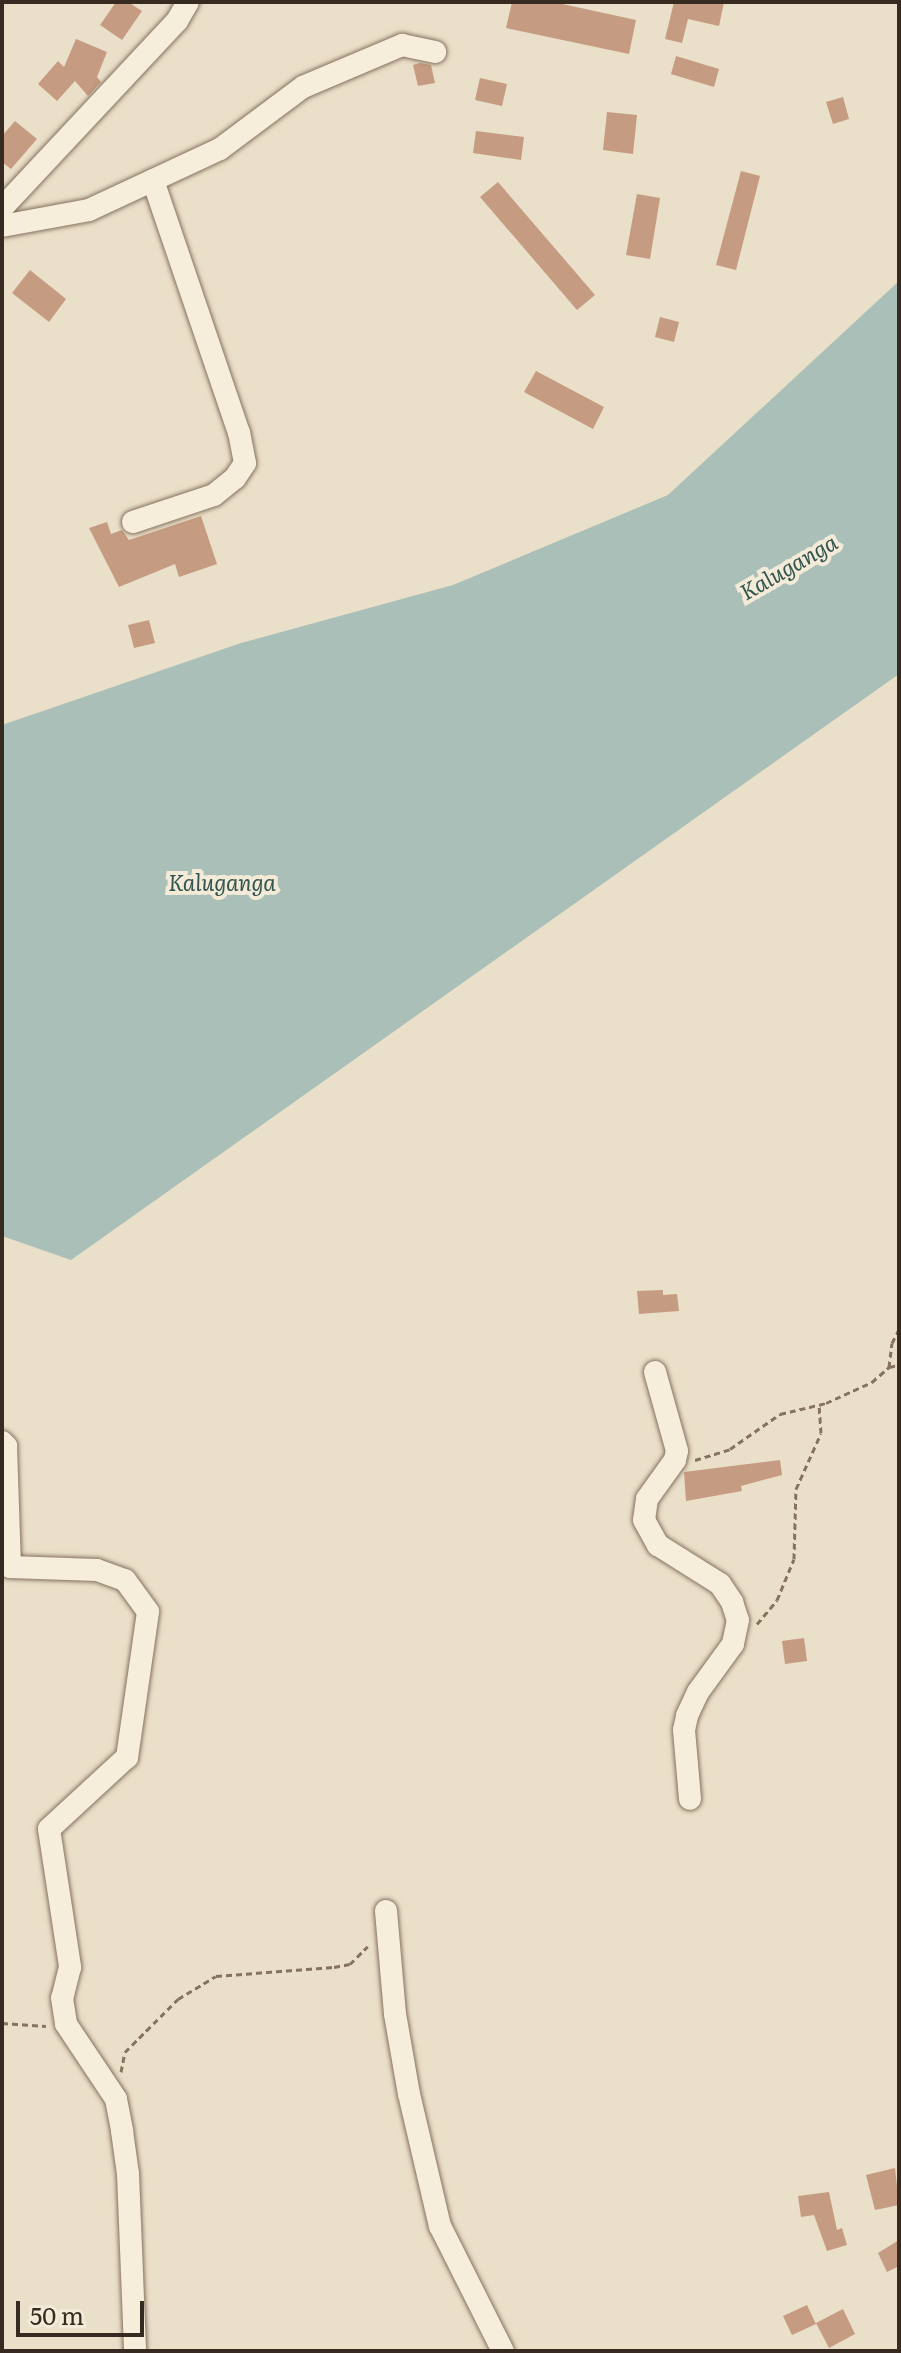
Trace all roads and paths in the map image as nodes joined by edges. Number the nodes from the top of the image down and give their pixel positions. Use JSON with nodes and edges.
{"nodes":[{"id":1,"x":188,"y":2,"type":"edge"},
{"id":2,"x":435,"y":52,"type":"dead end"},
{"id":3,"x":153,"y":180,"type":"junction"},
{"id":4,"x":2,"y":208,"type":"edge"},
{"id":5,"x":2,"y":226,"type":"edge"},
{"id":6,"x":133,"y":522,"type":"dead end"},
{"id":7,"x":899,"y":1329,"type":"edge"},
{"id":8,"x":899,"y":1365,"type":"edge"},
{"id":9,"x":889,"y":1367,"type":"junction"},
{"id":10,"x":655,"y":1372,"type":"dead end"},
{"id":11,"x":819,"y":1404,"type":"junction"},
{"id":12,"x":2,"y":1442,"type":"edge"},
{"id":13,"x":675,"y":1460,"type":"junction"},
{"id":14,"x":737,"y":1636,"type":"junction"},
{"id":15,"x":690,"y":1799,"type":"dead end"},
{"id":16,"x":386,"y":1911,"type":"joint"},
{"id":17,"x":2,"y":2023,"type":"edge"},
{"id":18,"x":66,"y":2024,"type":"junction"},
{"id":19,"x":116,"y":2099,"type":"junction"},
{"id":20,"x":135,"y":2351,"type":"edge"},
{"id":21,"x":503,"y":2351,"type":"edge"}],
"edges":[{"from":1,"to":4,"type":"street"},
{"from":2,"to":3,"type":"street"},
{"from":3,"to":5,"type":"street"},
{"from":3,"to":6,"type":"street"},
{"from":7,"to":9,"type":"path"},
{"from":8,"to":9,"type":"path"},
{"from":9,"to":11,"type":"path"},
{"from":10,"to":13,"type":"street"},
{"from":11,"to":13,"type":"path"},
{"from":11,"to":14,"type":"path"},
{"from":12,"to":18,"type":"street"},
{"from":13,"to":14,"type":"street"},
{"from":14,"to":15,"type":"street"},
{"from":16,"to":19,"type":"path"},
{"from":16,"to":21,"type":"street"},
{"from":17,"to":18,"type":"path"},
{"from":18,"to":19,"type":"street"},
{"from":19,"to":20,"type":"street"}]}
